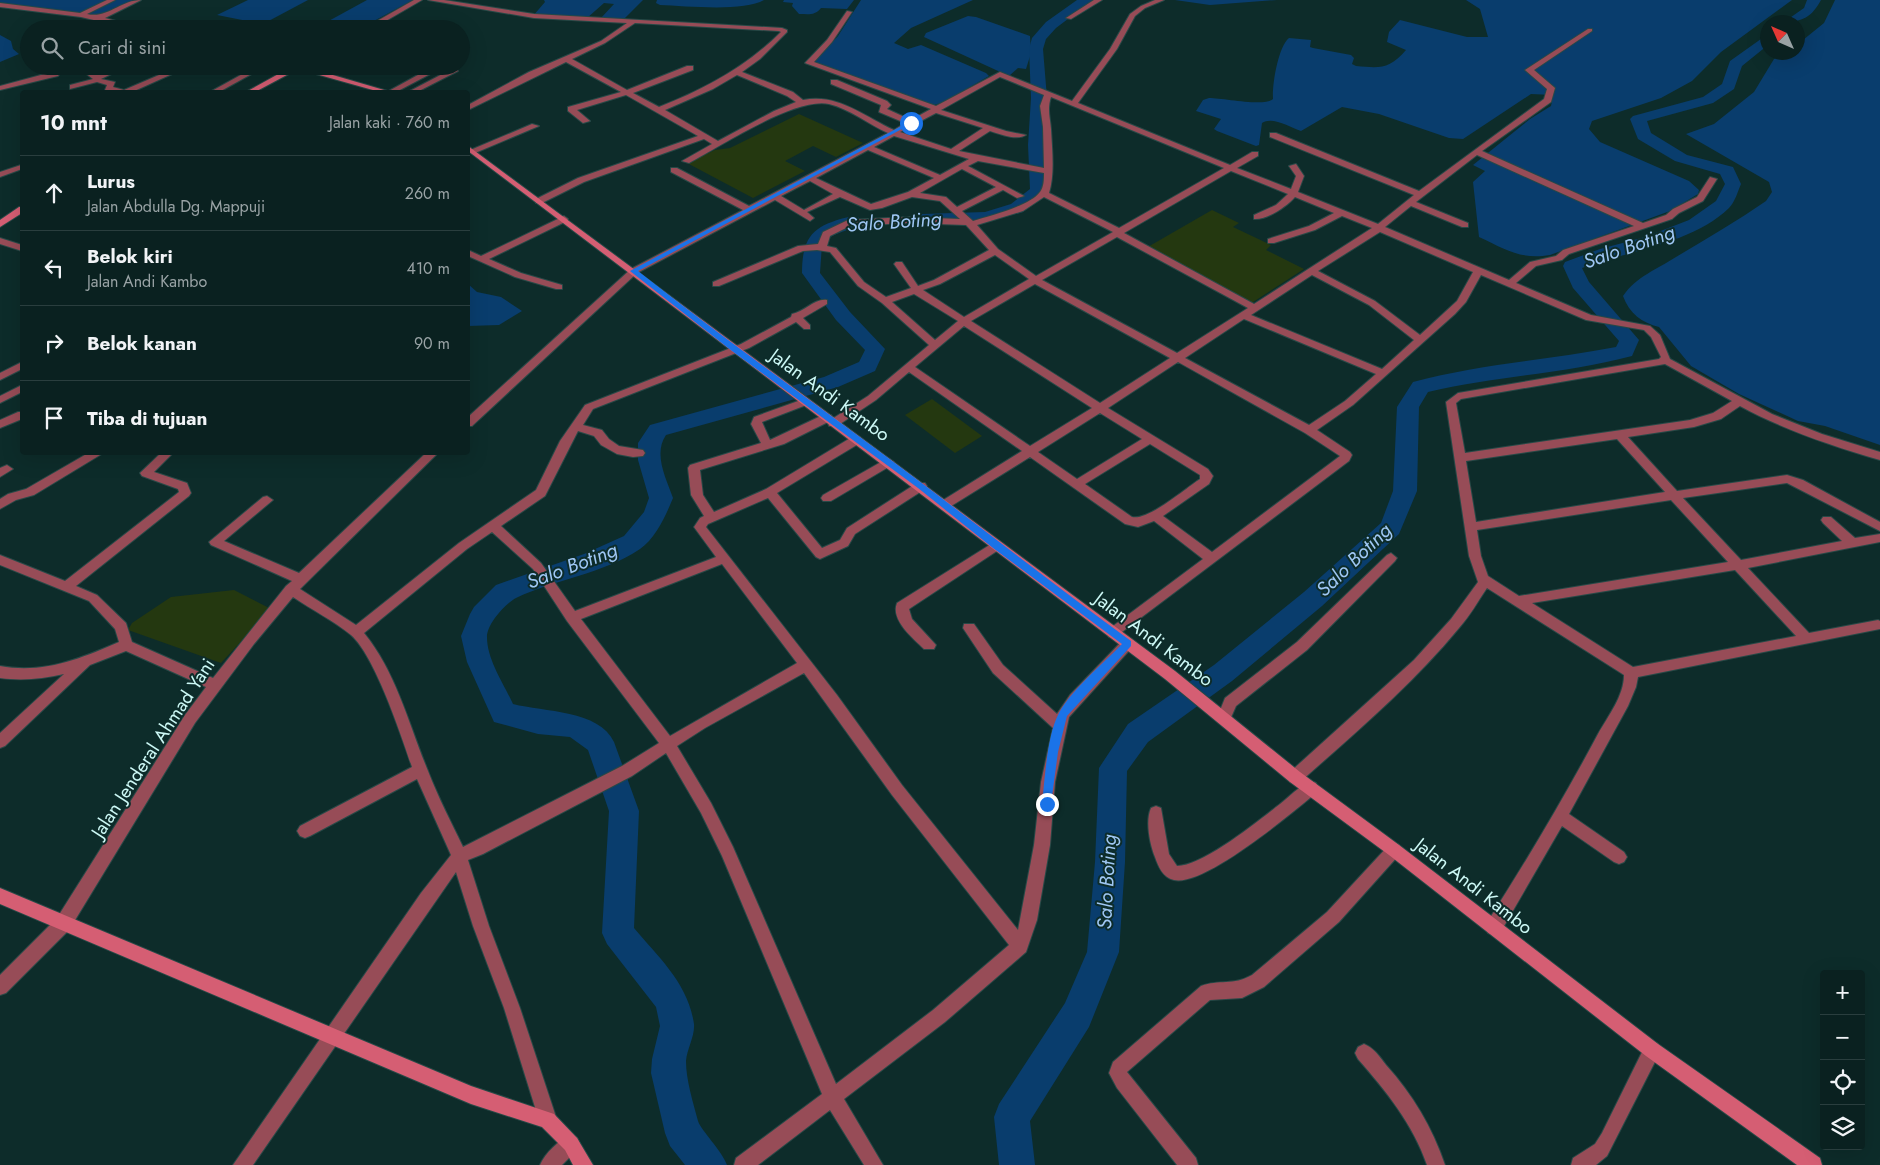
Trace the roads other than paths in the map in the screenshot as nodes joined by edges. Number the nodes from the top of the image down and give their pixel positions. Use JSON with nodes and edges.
{"nodes":[{"id":1,"x":112,"y":0,"type":"edge"},
{"id":2,"x":138,"y":0,"type":"edge"},
{"id":3,"x":419,"y":0,"type":"edge"},
{"id":4,"x":431,"y":0,"type":"edge"},
{"id":5,"x":1099,"y":0,"type":"edge"},
{"id":6,"x":1161,"y":0,"type":"edge"},
{"id":7,"x":0,"y":5,"type":"edge"},
{"id":8,"x":849,"y":12,"type":"dead end"},
{"id":9,"x":81,"y":15,"type":"junction"},
{"id":10,"x":100,"y":18,"type":"junction"},
{"id":11,"x":1069,"y":18,"type":"dead end"},
{"id":12,"x":108,"y":20,"type":"edge"},
{"id":13,"x":382,"y":20,"type":"edge"},
{"id":14,"x":633,"y":22,"type":"junction"},
{"id":15,"x":1590,"y":30,"type":"dead end"},
{"id":16,"x":566,"y":59,"type":"junction"},
{"id":17,"x":690,"y":68,"type":"dead end"},
{"id":18,"x":738,"y":73,"type":"junction"},
{"id":19,"x":51,"y":75,"type":"edge"},
{"id":20,"x":91,"y":75,"type":"edge"},
{"id":21,"x":106,"y":75,"type":"edge"},
{"id":22,"x":166,"y":75,"type":"edge"},
{"id":23,"x":246,"y":75,"type":"edge"},
{"id":24,"x":281,"y":75,"type":"edge"},
{"id":25,"x":325,"y":75,"type":"edge"},
{"id":26,"x":424,"y":75,"type":"edge"},
{"id":27,"x":446,"y":75,"type":"edge"},
{"id":28,"x":97,"y":79,"type":"junction"},
{"id":29,"x":834,"y":82,"type":"dead end"},
{"id":30,"x":73,"y":87,"type":"dead end"},
{"id":31,"x":0,"y":88,"type":"edge"},
{"id":32,"x":115,"y":90,"type":"edge"},
{"id":33,"x":132,"y":90,"type":"edge"},
{"id":34,"x":218,"y":90,"type":"edge"},
{"id":35,"x":254,"y":90,"type":"edge"},
{"id":36,"x":373,"y":90,"type":"edge"},
{"id":37,"x":393,"y":90,"type":"edge"},
{"id":38,"x":416,"y":90,"type":"edge"},
{"id":39,"x":625,"y":93,"type":"junction"},
{"id":40,"x":1046,"y":93,"type":"junction"},
{"id":41,"x":802,"y":103,"type":"junction"},
{"id":42,"x":1074,"y":104,"type":"junction"},
{"id":43,"x":470,"y":107,"type":"edge"},
{"id":44,"x":659,"y":110,"type":"junction"},
{"id":45,"x":936,"y":110,"type":"junction"},
{"id":46,"x":586,"y":121,"type":"dead end"},
{"id":47,"x":911,"y":123,"type":"junction"},
{"id":48,"x":535,"y":126,"type":"dead end"},
{"id":49,"x":989,"y":128,"type":"junction"},
{"id":50,"x":893,"y":133,"type":"junction"},
{"id":51,"x":1022,"y":135,"type":"dead end"},
{"id":52,"x":1273,"y":135,"type":"dead end"},
{"id":53,"x":705,"y":136,"type":"junction"},
{"id":54,"x":718,"y":144,"type":"junction"},
{"id":55,"x":868,"y":147,"type":"junction"},
{"id":56,"x":470,"y":149,"type":"edge"},
{"id":57,"x":952,"y":152,"type":"junction"},
{"id":58,"x":1478,"y":152,"type":"junction"},
{"id":59,"x":1255,"y":154,"type":"dead end"},
{"id":60,"x":975,"y":159,"type":"junction"},
{"id":61,"x":686,"y":161,"type":"dead end"},
{"id":62,"x":962,"y":166,"type":"junction"},
{"id":63,"x":1293,"y":166,"type":"dead end"},
{"id":64,"x":20,"y":168,"type":"edge"},
{"id":65,"x":1232,"y":168,"type":"junction"},
{"id":66,"x":674,"y":170,"type":"dead end"},
{"id":67,"x":1045,"y":170,"type":"junction"},
{"id":68,"x":0,"y":175,"type":"edge"},
{"id":69,"x":810,"y":178,"type":"junction"},
{"id":70,"x":940,"y":178,"type":"junction"},
{"id":71,"x":1713,"y":179,"type":"dead end"},
{"id":72,"x":1001,"y":188,"type":"junction"},
{"id":73,"x":840,"y":194,"type":"junction"},
{"id":74,"x":911,"y":194,"type":"junction"},
{"id":75,"x":1044,"y":194,"type":"junction"},
{"id":76,"x":1294,"y":194,"type":"junction"},
{"id":77,"x":1421,"y":195,"type":"junction"},
{"id":78,"x":775,"y":196,"type":"junction"},
{"id":79,"x":1020,"y":196,"type":"dead end"},
{"id":80,"x":540,"y":201,"type":"junction"},
{"id":81,"x":1411,"y":203,"type":"junction"},
{"id":82,"x":748,"y":209,"type":"junction"},
{"id":83,"x":20,"y":210,"type":"edge"},
{"id":84,"x":957,"y":212,"type":"junction"},
{"id":85,"x":1340,"y":213,"type":"junction"},
{"id":86,"x":1256,"y":217,"type":"dead end"},
{"id":87,"x":564,"y":219,"type":"junction"},
{"id":88,"x":968,"y":222,"type":"junction"},
{"id":89,"x":0,"y":224,"type":"edge"},
{"id":90,"x":1465,"y":225,"type":"dead end"},
{"id":91,"x":1644,"y":227,"type":"junction"},
{"id":92,"x":1379,"y":228,"type":"junction"},
{"id":93,"x":1119,"y":232,"type":"junction"},
{"id":94,"x":0,"y":241,"type":"edge"},
{"id":95,"x":1271,"y":241,"type":"dead end"},
{"id":96,"x":20,"y":247,"type":"edge"},
{"id":97,"x":820,"y":247,"type":"junction"},
{"id":98,"x":995,"y":251,"type":"junction"},
{"id":99,"x":470,"y":255,"type":"edge"},
{"id":100,"x":481,"y":260,"type":"junction"},
{"id":101,"x":899,"y":264,"type":"dead end"},
{"id":102,"x":634,"y":271,"type":"junction"},
{"id":103,"x":1478,"y":271,"type":"junction"},
{"id":104,"x":1313,"y":272,"type":"junction"},
{"id":105,"x":1036,"y":280,"type":"junction"},
{"id":106,"x":716,"y":284,"type":"dead end"},
{"id":107,"x":1510,"y":284,"type":"junction"},
{"id":108,"x":559,"y":287,"type":"dead end"},
{"id":109,"x":918,"y":291,"type":"junction"},
{"id":110,"x":884,"y":301,"type":"junction"},
{"id":111,"x":824,"y":302,"type":"dead end"},
{"id":112,"x":1256,"y":309,"type":"junction"},
{"id":113,"x":795,"y":316,"type":"junction"},
{"id":114,"x":1244,"y":316,"type":"junction"},
{"id":115,"x":965,"y":320,"type":"junction"},
{"id":116,"x":807,"y":327,"type":"dead end"},
{"id":117,"x":1421,"y":340,"type":"junction"},
{"id":118,"x":935,"y":344,"type":"junction"},
{"id":119,"x":734,"y":350,"type":"junction"},
{"id":120,"x":1179,"y":357,"type":"junction"},
{"id":121,"x":1665,"y":360,"type":"junction"},
{"id":122,"x":20,"y":366,"type":"edge"},
{"id":123,"x":910,"y":368,"type":"junction"},
{"id":124,"x":1382,"y":373,"type":"junction"},
{"id":125,"x":0,"y":377,"type":"edge"},
{"id":126,"x":20,"y":389,"type":"edge"},
{"id":127,"x":0,"y":400,"type":"edge"},
{"id":128,"x":805,"y":402,"type":"junction"},
{"id":129,"x":1738,"y":402,"type":"junction"},
{"id":130,"x":1100,"y":408,"type":"junction"},
{"id":131,"x":20,"y":416,"type":"edge"},
{"id":132,"x":470,"y":420,"type":"edge"},
{"id":133,"x":830,"y":420,"type":"junction"},
{"id":134,"x":0,"y":424,"type":"edge"},
{"id":135,"x":575,"y":426,"type":"junction"},
{"id":136,"x":1309,"y":430,"type":"junction"},
{"id":137,"x":1620,"y":435,"type":"junction"},
{"id":138,"x":856,"y":440,"type":"junction"},
{"id":139,"x":1150,"y":440,"type":"junction"},
{"id":140,"x":767,"y":445,"type":"junction"},
{"id":141,"x":1031,"y":452,"type":"junction"},
{"id":142,"x":638,"y":453,"type":"dead end"},
{"id":143,"x":95,"y":455,"type":"edge"},
{"id":144,"x":166,"y":455,"type":"edge"},
{"id":145,"x":431,"y":455,"type":"edge"},
{"id":146,"x":1880,"y":456,"type":"edge"},
{"id":147,"x":1460,"y":458,"type":"junction"},
{"id":148,"x":888,"y":462,"type":"junction"},
{"id":149,"x":1078,"y":484,"type":"junction"},
{"id":150,"x":921,"y":486,"type":"junction"},
{"id":151,"x":770,"y":492,"type":"junction"},
{"id":152,"x":1674,"y":496,"type":"junction"},
{"id":153,"x":827,"y":498,"type":"dead end"},
{"id":154,"x":267,"y":500,"type":"dead end"},
{"id":155,"x":0,"y":504,"type":"edge"},
{"id":156,"x":944,"y":504,"type":"junction"},
{"id":157,"x":1154,"y":516,"type":"junction"},
{"id":158,"x":711,"y":517,"type":"junction"},
{"id":159,"x":1827,"y":520,"type":"dead end"},
{"id":160,"x":492,"y":525,"type":"junction"},
{"id":161,"x":1880,"y":526,"type":"edge"},
{"id":162,"x":1470,"y":527,"type":"junction"},
{"id":163,"x":1880,"y":538,"type":"edge"},
{"id":164,"x":1854,"y":544,"type":"junction"},
{"id":165,"x":996,"y":546,"type":"junction"},
{"id":166,"x":1212,"y":558,"type":"junction"},
{"id":167,"x":1391,"y":558,"type":"dead end"},
{"id":168,"x":722,"y":559,"type":"junction"},
{"id":169,"x":0,"y":560,"type":"edge"},
{"id":170,"x":1738,"y":565,"type":"junction"},
{"id":171,"x":1484,"y":582,"type":"junction"},
{"id":172,"x":295,"y":584,"type":"junction"},
{"id":173,"x":66,"y":587,"type":"junction"},
{"id":174,"x":1516,"y":601,"type":"junction"},
{"id":175,"x":572,"y":617,"type":"junction"},
{"id":176,"x":1878,"y":625,"type":"dead end"},
{"id":177,"x":969,"y":628,"type":"dead end"},
{"id":178,"x":356,"y":632,"type":"junction"},
{"id":179,"x":1114,"y":633,"type":"junction"},
{"id":180,"x":1806,"y":638,"type":"junction"},
{"id":181,"x":1128,"y":644,"type":"junction"},
{"id":182,"x":126,"y":645,"type":"junction"},
{"id":183,"x":929,"y":645,"type":"dead end"},
{"id":184,"x":88,"y":661,"type":"junction"},
{"id":185,"x":806,"y":665,"type":"junction"},
{"id":186,"x":0,"y":672,"type":"edge"},
{"id":187,"x":1631,"y":673,"type":"junction"},
{"id":188,"x":214,"y":684,"type":"junction"},
{"id":189,"x":1220,"y":714,"type":"junction"},
{"id":190,"x":1059,"y":725,"type":"junction"},
{"id":191,"x":0,"y":742,"type":"edge"},
{"id":192,"x":670,"y":745,"type":"junction"},
{"id":193,"x":420,"y":770,"type":"junction"},
{"id":194,"x":1295,"y":777,"type":"junction"},
{"id":195,"x":1311,"y":788,"type":"junction"},
{"id":196,"x":1156,"y":813,"type":"dead end"},
{"id":197,"x":1560,"y":817,"type":"junction"},
{"id":198,"x":305,"y":831,"type":"dead end"},
{"id":199,"x":1394,"y":850,"type":"junction"},
{"id":200,"x":459,"y":856,"type":"junction"},
{"id":201,"x":1620,"y":857,"type":"dead end"},
{"id":202,"x":0,"y":896,"type":"edge"},
{"id":203,"x":63,"y":924,"type":"junction"},
{"id":204,"x":1494,"y":927,"type":"junction"},
{"id":205,"x":1020,"y":946,"type":"junction"},
{"id":206,"x":0,"y":987,"type":"edge"},
{"id":207,"x":330,"y":1037,"type":"junction"},
{"id":208,"x":1652,"y":1050,"type":"junction"},
{"id":209,"x":1364,"y":1053,"type":"dead end"},
{"id":210,"x":832,"y":1096,"type":"junction"},
{"id":211,"x":548,"y":1120,"type":"junction"},
{"id":212,"x":571,"y":1144,"type":"junction"},
{"id":213,"x":242,"y":1165,"type":"edge"},
{"id":214,"x":549,"y":1165,"type":"edge"},
{"id":215,"x":584,"y":1165,"type":"edge"},
{"id":216,"x":743,"y":1165,"type":"edge"},
{"id":217,"x":874,"y":1165,"type":"edge"},
{"id":218,"x":1189,"y":1165,"type":"edge"},
{"id":219,"x":1436,"y":1165,"type":"edge"},
{"id":220,"x":1580,"y":1165,"type":"edge"},
{"id":221,"x":1813,"y":1165,"type":"edge"}],
"edges":[{"from":1,"to":9,"type":"street"},
{"from":2,"to":10,"type":"street"},
{"from":3,"to":13,"type":"street"},
{"from":4,"to":14,"type":"street"},
{"from":5,"to":11,"type":"street"},
{"from":6,"to":42,"type":"street"},
{"from":7,"to":9,"type":"street"},
{"from":8,"to":45,"type":"street"},
{"from":9,"to":10,"type":"street"},
{"from":10,"to":12,"type":"street"},
{"from":14,"to":16,"type":"street"},
{"from":14,"to":18,"type":"street"},
{"from":15,"to":58,"type":"street"},
{"from":16,"to":39,"type":"street"},
{"from":16,"to":43,"type":"street"},
{"from":17,"to":39,"type":"street"},
{"from":18,"to":41,"type":"street"},
{"from":18,"to":44,"type":"street"},
{"from":19,"to":31,"type":"street"},
{"from":20,"to":28,"type":"street"},
{"from":21,"to":28,"type":"street"},
{"from":22,"to":33,"type":"street"},
{"from":23,"to":34,"type":"street"},
{"from":24,"to":35,"type":"street"},
{"from":25,"to":36,"type":"street"},
{"from":26,"to":37,"type":"street"},
{"from":27,"to":38,"type":"street"},
{"from":28,"to":30,"type":"street"},
{"from":28,"to":32,"type":"street"},
{"from":29,"to":47,"type":"street"},
{"from":39,"to":44,"type":"street"},
{"from":39,"to":46,"type":"street"},
{"from":40,"to":42,"type":"street"},
{"from":40,"to":45,"type":"street"},
{"from":40,"to":67,"type":"street"},
{"from":41,"to":50,"type":"street"},
{"from":41,"to":54,"type":"street"},
{"from":42,"to":65,"type":"street"},
{"from":44,"to":53,"type":"street"},
{"from":45,"to":47,"type":"street"},
{"from":45,"to":49,"type":"street"},
{"from":47,"to":50,"type":"street"},
{"from":48,"to":56,"type":"street"},
{"from":49,"to":51,"type":"street"},
{"from":49,"to":57,"type":"street"},
{"from":50,"to":55,"type":"street"},
{"from":50,"to":57,"type":"street"},
{"from":52,"to":77,"type":"street"},
{"from":53,"to":54,"type":"street"},
{"from":53,"to":80,"type":"street"},
{"from":54,"to":61,"type":"street"},
{"from":55,"to":69,"type":"street"},
{"from":55,"to":70,"type":"street"},
{"from":56,"to":80,"type":"street","name":"Jalan Andi Kambo"},
{"from":57,"to":60,"type":"street"},
{"from":58,"to":77,"type":"street"},
{"from":58,"to":91,"type":"street"},
{"from":59,"to":65,"type":"street"},
{"from":60,"to":62,"type":"street"},
{"from":60,"to":67,"type":"street"},
{"from":62,"to":70,"type":"street"},
{"from":62,"to":72,"type":"street"},
{"from":63,"to":76,"type":"street"},
{"from":64,"to":68,"type":"street"},
{"from":65,"to":76,"type":"street"},
{"from":65,"to":93,"type":"street"},
{"from":66,"to":82,"type":"street"},
{"from":67,"to":75,"type":"street"},
{"from":69,"to":73,"type":"street"},
{"from":69,"to":78,"type":"street"},
{"from":70,"to":74,"type":"street"},
{"from":71,"to":91,"type":"street"},
{"from":72,"to":79,"type":"street"},
{"from":72,"to":84,"type":"street"},
{"from":73,"to":74,"type":"street"},
{"from":73,"to":78,"type":"street"},
{"from":74,"to":84,"type":"street"},
{"from":75,"to":88,"type":"street"},
{"from":75,"to":93,"type":"street"},
{"from":76,"to":85,"type":"street"},
{"from":76,"to":86,"type":"street"},
{"from":77,"to":81,"type":"street"},
{"from":78,"to":82,"type":"street"},
{"from":80,"to":87,"type":"street","name":"Jalan Andi Kambo"},
{"from":81,"to":90,"type":"street"},
{"from":81,"to":92,"type":"street"},
{"from":82,"to":102,"type":"street"},
{"from":83,"to":89,"type":"street"},
{"from":84,"to":88,"type":"street"},
{"from":85,"to":92,"type":"street"},
{"from":85,"to":95,"type":"street"},
{"from":87,"to":100,"type":"street"},
{"from":87,"to":102,"type":"street","name":"Jalan Andi Kambo"},
{"from":88,"to":97,"type":"street"},
{"from":88,"to":98,"type":"street"},
{"from":91,"to":107,"type":"street"},
{"from":92,"to":103,"type":"street"},
{"from":92,"to":104,"type":"street"},
{"from":93,"to":105,"type":"street"},
{"from":93,"to":112,"type":"street"},
{"from":94,"to":96,"type":"street"},
{"from":97,"to":106,"type":"street"},
{"from":97,"to":110,"type":"street"},
{"from":98,"to":105,"type":"street"},
{"from":98,"to":109,"type":"street"},
{"from":99,"to":100,"type":"street"},
{"from":100,"to":108,"type":"street"},
{"from":101,"to":109,"type":"street"},
{"from":102,"to":119,"type":"street","name":"Jalan Andi Kambo"},
{"from":102,"to":132,"type":"street"},
{"from":103,"to":107,"type":"street"},
{"from":103,"to":117,"type":"street"},
{"from":104,"to":112,"type":"street"},
{"from":104,"to":117,"type":"street"},
{"from":105,"to":115,"type":"street"},
{"from":105,"to":120,"type":"street"},
{"from":107,"to":121,"type":"street"},
{"from":109,"to":110,"type":"street"},
{"from":109,"to":115,"type":"street"},
{"from":110,"to":118,"type":"street"},
{"from":111,"to":113,"type":"street"},
{"from":112,"to":114,"type":"street"},
{"from":113,"to":116,"type":"street"},
{"from":113,"to":119,"type":"street"},
{"from":114,"to":120,"type":"street"},
{"from":114,"to":124,"type":"street"},
{"from":115,"to":118,"type":"street"},
{"from":115,"to":130,"type":"street"},
{"from":117,"to":124,"type":"street"},
{"from":118,"to":123,"type":"street"},
{"from":119,"to":128,"type":"street","name":"Jalan Andi Kambo"},
{"from":119,"to":135,"type":"street"},
{"from":120,"to":130,"type":"street"},
{"from":120,"to":136,"type":"street"},
{"from":121,"to":129,"type":"street"},
{"from":121,"to":147,"type":"street"},
{"from":122,"to":125,"type":"street"},
{"from":123,"to":133,"type":"street"},
{"from":123,"to":141,"type":"street"},
{"from":124,"to":136,"type":"street"},
{"from":126,"to":127,"type":"street"},
{"from":128,"to":133,"type":"street","name":"Jalan Andi Kambo"},
{"from":128,"to":140,"type":"street"},
{"from":129,"to":137,"type":"street"},
{"from":129,"to":146,"type":"street"},
{"from":130,"to":139,"type":"street"},
{"from":130,"to":141,"type":"street"},
{"from":131,"to":134,"type":"street"},
{"from":133,"to":138,"type":"street","name":"Jalan Andi Kambo"},
{"from":133,"to":140,"type":"street"},
{"from":135,"to":142,"type":"street"},
{"from":135,"to":160,"type":"street"},
{"from":136,"to":166,"type":"street"},
{"from":137,"to":147,"type":"street"},
{"from":137,"to":152,"type":"street"},
{"from":138,"to":148,"type":"street","name":"Jalan Andi Kambo"},
{"from":138,"to":151,"type":"street"},
{"from":139,"to":149,"type":"street"},
{"from":139,"to":157,"type":"street"},
{"from":140,"to":158,"type":"street"},
{"from":141,"to":149,"type":"street"},
{"from":141,"to":156,"type":"street"},
{"from":143,"to":155,"type":"street"},
{"from":144,"to":173,"type":"street"},
{"from":145,"to":172,"type":"street","name":"Jalan Jenderal Ahmad Yani"},
{"from":147,"to":162,"type":"street"},
{"from":148,"to":150,"type":"street","name":"Jalan Andi Kambo"},
{"from":148,"to":153,"type":"street"},
{"from":149,"to":157,"type":"street"},
{"from":150,"to":151,"type":"street"},
{"from":150,"to":156,"type":"street","name":"Jalan Andi Kambo"},
{"from":151,"to":158,"type":"street"},
{"from":152,"to":161,"type":"street"},
{"from":152,"to":162,"type":"street"},
{"from":152,"to":170,"type":"street"},
{"from":154,"to":172,"type":"street"},
{"from":156,"to":165,"type":"street","name":"Jalan Andi Kambo"},
{"from":157,"to":166,"type":"street"},
{"from":158,"to":168,"type":"street"},
{"from":159,"to":164,"type":"street"},
{"from":160,"to":175,"type":"street"},
{"from":160,"to":178,"type":"street"},
{"from":162,"to":171,"type":"street"},
{"from":163,"to":164,"type":"street"},
{"from":164,"to":170,"type":"street"},
{"from":165,"to":179,"type":"street","name":"Jalan Andi Kambo"},
{"from":165,"to":183,"type":"street"},
{"from":166,"to":179,"type":"street"},
{"from":167,"to":189,"type":"street"},
{"from":168,"to":175,"type":"street"},
{"from":168,"to":185,"type":"street"},
{"from":169,"to":173,"type":"street"},
{"from":170,"to":174,"type":"street"},
{"from":170,"to":180,"type":"street"},
{"from":171,"to":174,"type":"street"},
{"from":171,"to":194,"type":"street"},
{"from":172,"to":178,"type":"street"},
{"from":172,"to":188,"type":"street","name":"Jalan Jenderal Ahmad Yani"},
{"from":173,"to":182,"type":"street"},
{"from":174,"to":187,"type":"street"},
{"from":175,"to":192,"type":"street"},
{"from":176,"to":180,"type":"street"},
{"from":177,"to":190,"type":"street"},
{"from":178,"to":193,"type":"street"},
{"from":179,"to":181,"type":"street","name":"Jalan Andi Kambo"},
{"from":180,"to":187,"type":"street"},
{"from":181,"to":189,"type":"street","name":"Jalan Andi Kambo"},
{"from":181,"to":190,"type":"street"},
{"from":182,"to":184,"type":"street"},
{"from":182,"to":188,"type":"street"},
{"from":184,"to":186,"type":"street"},
{"from":184,"to":191,"type":"street"},
{"from":185,"to":192,"type":"street"},
{"from":185,"to":205,"type":"street"},
{"from":187,"to":197,"type":"street"},
{"from":188,"to":203,"type":"street","name":"Jalan Jenderal Ahmad Yani"},
{"from":189,"to":194,"type":"street","name":"Jalan Andi Kambo"},
{"from":190,"to":205,"type":"street"},
{"from":192,"to":200,"type":"street"},
{"from":192,"to":210,"type":"street"},
{"from":193,"to":198,"type":"street"},
{"from":193,"to":200,"type":"street"},
{"from":194,"to":195,"type":"street","name":"Jalan Andi Kambo"},
{"from":195,"to":196,"type":"street"},
{"from":195,"to":199,"type":"street","name":"Jalan Andi Kambo"},
{"from":197,"to":201,"type":"street"},
{"from":197,"to":204,"type":"street"},
{"from":199,"to":204,"type":"street","name":"Jalan Andi Kambo"},
{"from":199,"to":218,"type":"street"},
{"from":200,"to":207,"type":"street"},
{"from":200,"to":211,"type":"street"},
{"from":202,"to":203,"type":"street"},
{"from":203,"to":206,"type":"street","name":"Jalan Jenderal Ahmad Yani"},
{"from":203,"to":207,"type":"street"},
{"from":204,"to":208,"type":"street","name":"Jalan Andi Kambo"},
{"from":205,"to":210,"type":"street"},
{"from":207,"to":211,"type":"street"},
{"from":207,"to":213,"type":"street"},
{"from":208,"to":220,"type":"street"},
{"from":208,"to":221,"type":"street","name":"Jalan Andi Kambo"},
{"from":209,"to":219,"type":"street"},
{"from":210,"to":216,"type":"street"},
{"from":210,"to":217,"type":"street"},
{"from":211,"to":212,"type":"street"},
{"from":212,"to":214,"type":"street"},
{"from":212,"to":215,"type":"street"}]}
